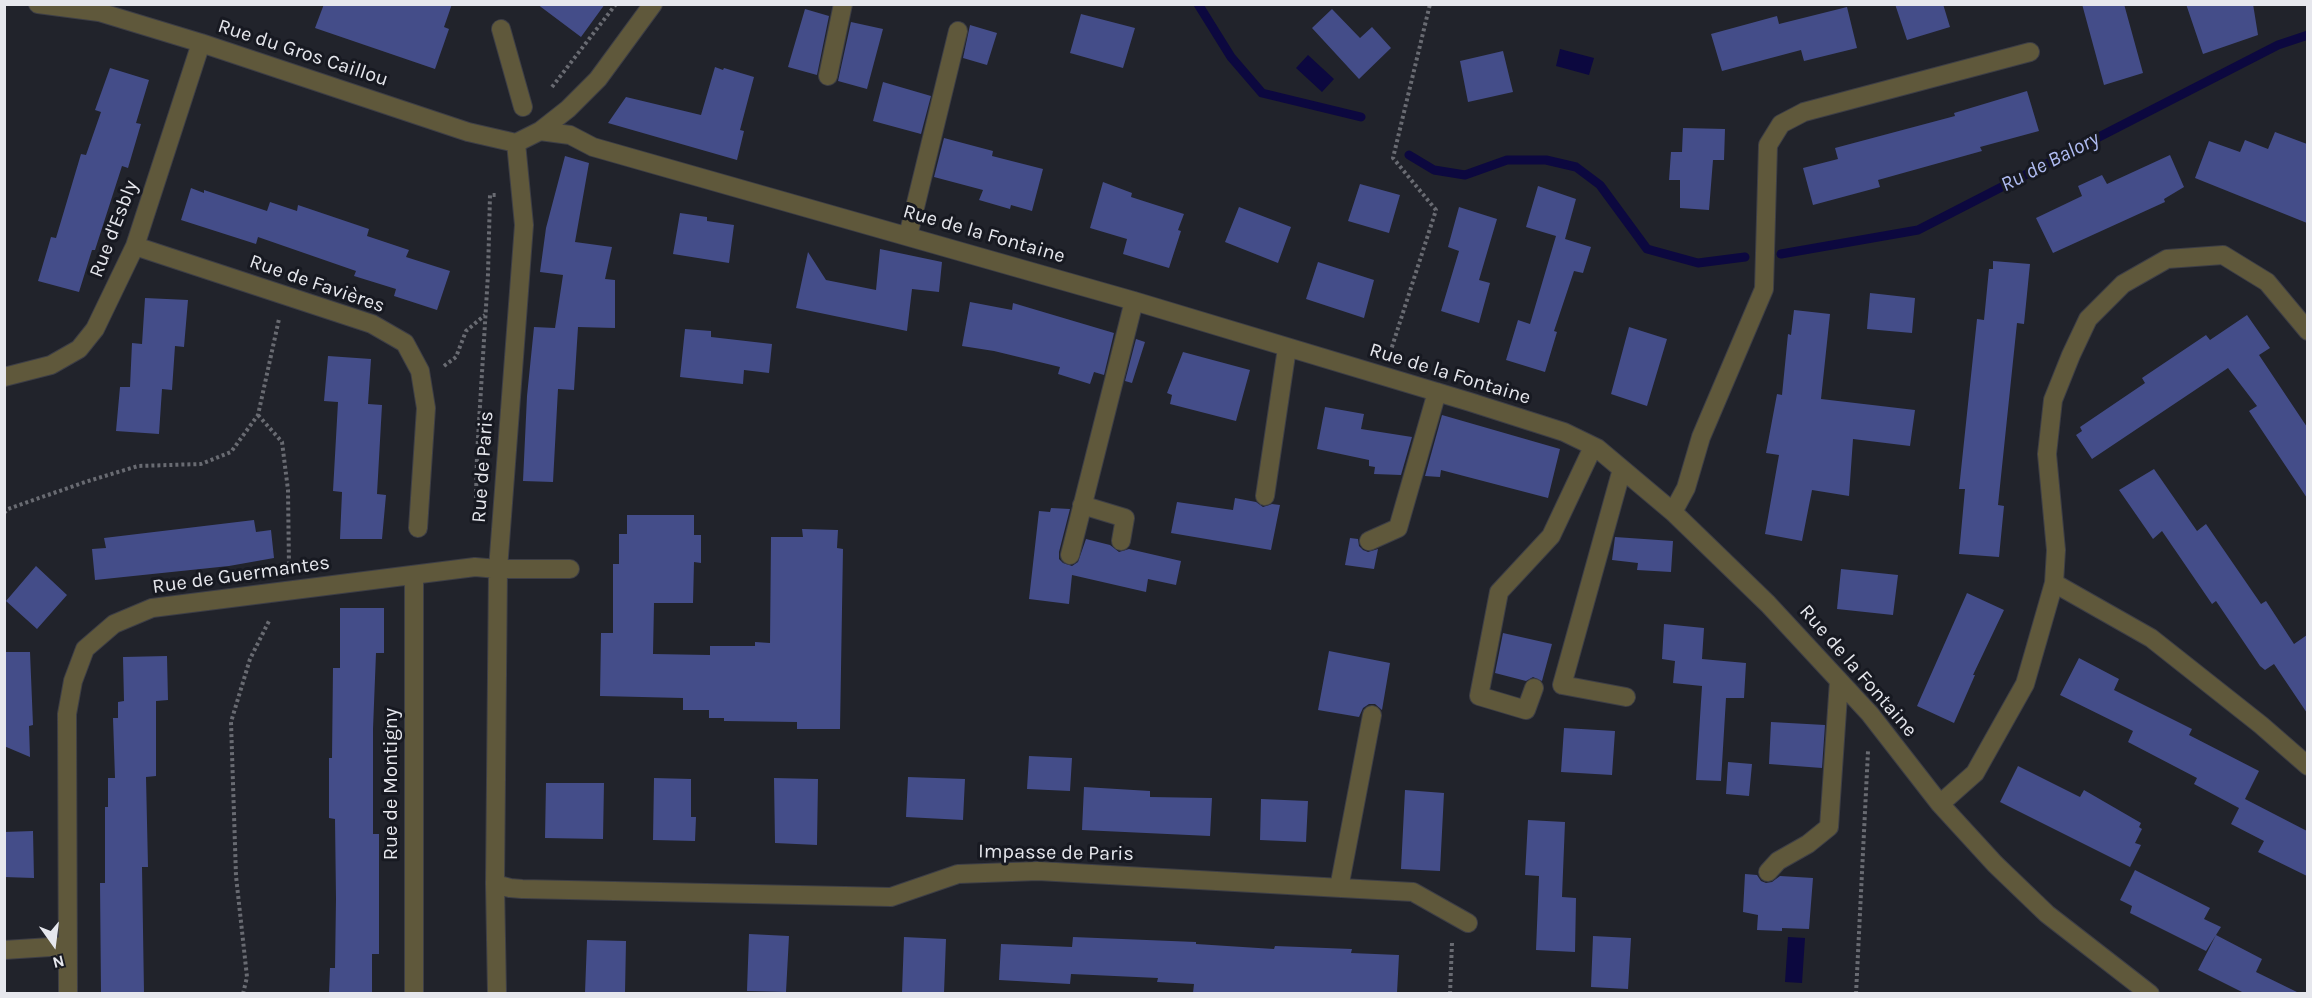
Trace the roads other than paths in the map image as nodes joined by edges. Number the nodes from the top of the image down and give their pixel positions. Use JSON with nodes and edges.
{"nodes":[{"id":1,"x":38,"y":4,"type":"edge"},
{"id":2,"x":653,"y":4,"type":"edge"},
{"id":3,"x":843,"y":4,"type":"edge"},
{"id":4,"x":122,"y":11,"type":"edge"},
{"id":5,"x":501,"y":30,"type":"dead end"},
{"id":6,"x":958,"y":32,"type":"dead end"},
{"id":7,"x":201,"y":43,"type":"junction"},
{"id":8,"x":2030,"y":52,"type":"dead end"},
{"id":9,"x":828,"y":76,"type":"dead end"},
{"id":10,"x":523,"y":107,"type":"dead end"},
{"id":11,"x":540,"y":131,"type":"junction"},
{"id":12,"x":516,"y":143,"type":"junction"},
{"id":13,"x":908,"y":236,"type":"junction"},
{"id":14,"x":135,"y":246,"type":"junction"},
{"id":15,"x":1134,"y":301,"type":"junction"},
{"id":16,"x":2307,"y":331,"type":"edge"},
{"id":17,"x":1287,"y":348,"type":"junction"},
{"id":18,"x":4,"y":377,"type":"edge"},
{"id":19,"x":1437,"y":392,"type":"junction"},
{"id":20,"x":1593,"y":447,"type":"junction"},
{"id":21,"x":1622,"y":469,"type":"junction"},
{"id":22,"x":1265,"y":496,"type":"dead end"},
{"id":23,"x":1082,"y":505,"type":"junction"},
{"id":24,"x":1672,"y":512,"type":"junction"},
{"id":25,"x":418,"y":528,"type":"dead end"},
{"id":26,"x":1121,"y":541,"type":"dead end"},
{"id":27,"x":1369,"y":541,"type":"dead end"},
{"id":28,"x":1070,"y":555,"type":"dead end"},
{"id":29,"x":498,"y":569,"type":"junction"},
{"id":30,"x":570,"y":569,"type":"dead end"},
{"id":31,"x":414,"y":575,"type":"junction"},
{"id":32,"x":2054,"y":583,"type":"junction"},
{"id":33,"x":1839,"y":681,"type":"junction"},
{"id":34,"x":1534,"y":688,"type":"dead end"},
{"id":35,"x":1626,"y":697,"type":"dead end"},
{"id":36,"x":1372,"y":715,"type":"dead end"},
{"id":37,"x":2307,"y":766,"type":"edge"},
{"id":38,"x":1940,"y":804,"type":"junction"},
{"id":39,"x":1768,"y":872,"type":"dead end"},
{"id":40,"x":495,"y":884,"type":"junction"},
{"id":41,"x":1339,"y":888,"type":"junction"},
{"id":42,"x":1461,"y":919,"type":"road end"},
{"id":43,"x":66,"y":946,"type":"junction"},
{"id":44,"x":4,"y":950,"type":"edge"},
{"id":45,"x":68,"y":993,"type":"edge"},
{"id":46,"x":414,"y":993,"type":"edge"},
{"id":47,"x":497,"y":993,"type":"edge"},
{"id":48,"x":2150,"y":993,"type":"edge"}],
"edges":[{"from":1,"to":4,"type":"street","name":"Rue du Gros Caillou"},
{"from":2,"to":11,"type":"street"},
{"from":3,"to":9,"type":"street"},
{"from":4,"to":7,"type":"street","name":"Rue du Gros Caillou"},
{"from":5,"to":10,"type":"street"},
{"from":6,"to":13,"type":"street"},
{"from":7,"to":12,"type":"street","name":"Rue du Gros Caillou"},
{"from":7,"to":14,"type":"street","name":"Rue d'Esbly"},
{"from":8,"to":24,"type":"street"},
{"from":11,"to":12,"type":"street"},
{"from":11,"to":13,"type":"street","name":"Rue de la Fontaine"},
{"from":12,"to":29,"type":"street","name":"Rue de Paris"},
{"from":13,"to":15,"type":"street","name":"Rue de la Fontaine"},
{"from":14,"to":18,"type":"street","name":"Rue d'Esbly"},
{"from":14,"to":25,"type":"street","name":"Rue de Favières"},
{"from":15,"to":17,"type":"street","name":"Rue de la Fontaine"},
{"from":15,"to":23,"type":"street"},
{"from":16,"to":32,"type":"street"},
{"from":17,"to":19,"type":"street","name":"Rue de la Fontaine"},
{"from":17,"to":22,"type":"street"},
{"from":19,"to":20,"type":"street","name":"Rue de la Fontaine"},
{"from":19,"to":27,"type":"street"},
{"from":20,"to":21,"type":"street","name":"Rue de la Fontaine"},
{"from":20,"to":34,"type":"street"},
{"from":21,"to":24,"type":"street","name":"Rue de la Fontaine"},
{"from":21,"to":35,"type":"street"},
{"from":23,"to":26,"type":"street"},
{"from":23,"to":28,"type":"street"},
{"from":24,"to":33,"type":"street","name":"Rue de la Fontaine"},
{"from":29,"to":30,"type":"street","name":"Rue de Guermantes"},
{"from":29,"to":31,"type":"street","name":"Rue de Guermantes"},
{"from":29,"to":40,"type":"street","name":"Rue de Paris"},
{"from":31,"to":43,"type":"street","name":"Rue de Guermantes"},
{"from":31,"to":46,"type":"street","name":"Rue de Montigny"},
{"from":32,"to":37,"type":"street"},
{"from":32,"to":38,"type":"street"},
{"from":33,"to":38,"type":"street","name":"Rue de la Fontaine"},
{"from":33,"to":39,"type":"street"},
{"from":36,"to":41,"type":"street"},
{"from":38,"to":48,"type":"street","name":"Rue de la Fontaine"},
{"from":40,"to":41,"type":"street","name":"Impasse de Paris"},
{"from":40,"to":47,"type":"street","name":"Rue de Paris"},
{"from":41,"to":42,"type":"street","name":"Impasse de Paris"},
{"from":43,"to":44,"type":"street"},
{"from":43,"to":45,"type":"street","name":"Rue de Guermantes"}]}
